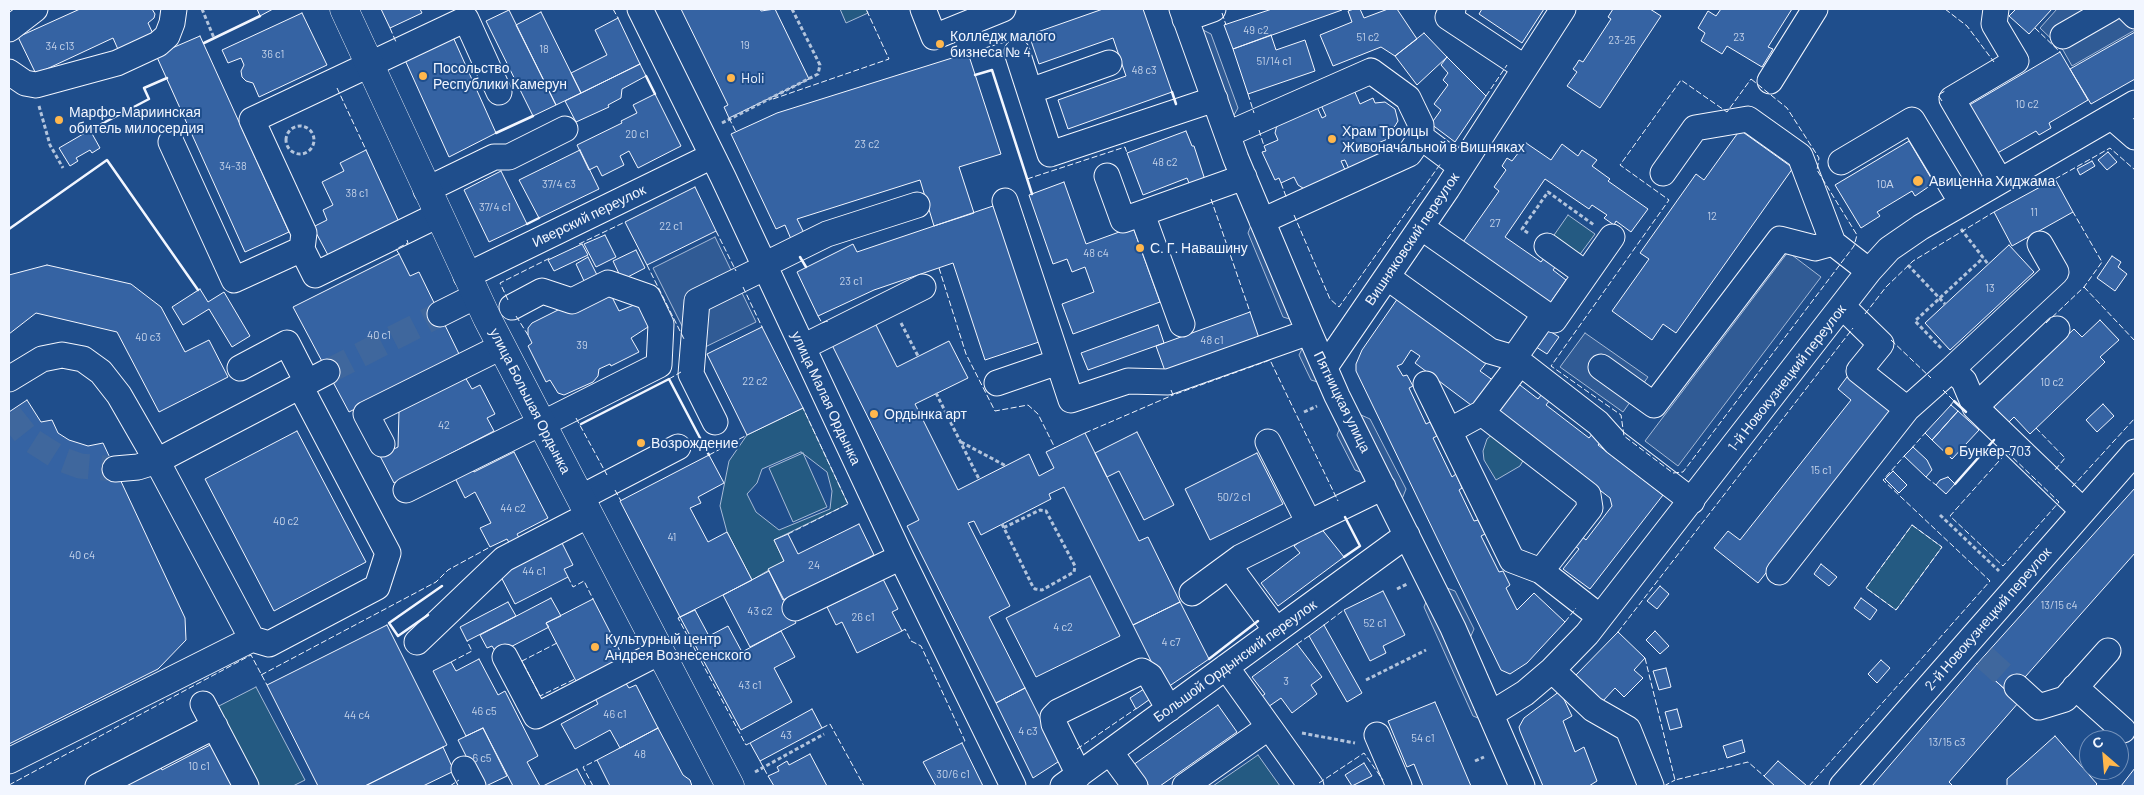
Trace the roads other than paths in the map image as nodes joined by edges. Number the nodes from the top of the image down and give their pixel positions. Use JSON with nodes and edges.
{"nodes":[{"id":1,"x":35,"y":9,"type":"edge"},
{"id":2,"x":176,"y":9,"type":"edge"},
{"id":3,"x":344,"y":9,"type":"edge"},
{"id":4,"x":640,"y":9,"type":"edge"},
{"id":5,"x":923,"y":9,"type":"edge"},
{"id":6,"x":1003,"y":9,"type":"edge"},
{"id":7,"x":1212,"y":9,"type":"edge"},
{"id":8,"x":1454,"y":9,"type":"edge"},
{"id":9,"x":1563,"y":9,"type":"edge"},
{"id":10,"x":1815,"y":9,"type":"edge"},
{"id":11,"x":1996,"y":9,"type":"edge"},
{"id":12,"x":2110,"y":9,"type":"edge"},
{"id":13,"x":2128,"y":9,"type":"edge"},
{"id":14,"x":1184,"y":14,"type":"edge"},
{"id":15,"x":2135,"y":16,"type":"edge"},
{"id":16,"x":9,"y":29,"type":"edge"},
{"id":17,"x":2063,"y":36,"type":"dead end"},
{"id":18,"x":1017,"y":52,"type":"dead end"},
{"id":19,"x":1109,"y":63,"type":"dead end"},
{"id":20,"x":369,"y":64,"type":"junction"},
{"id":21,"x":1525,"y":68,"type":"junction"},
{"id":22,"x":9,"y":72,"type":"edge"},
{"id":23,"x":1770,"y":81,"type":"dead end"},
{"id":24,"x":1030,"y":91,"type":"junction"},
{"id":25,"x":500,"y":92,"type":"dead end"},
{"id":26,"x":1215,"y":99,"type":"junction"},
{"id":27,"x":2135,"y":103,"type":"edge"},
{"id":28,"x":2112,"y":117,"type":"junction"},
{"id":29,"x":565,"y":129,"type":"dead end"},
{"id":30,"x":1228,"y":134,"type":"junction"},
{"id":31,"x":1421,"y":137,"type":"junction"},
{"id":32,"x":2135,"y":137,"type":"edge"},
{"id":33,"x":171,"y":142,"type":"dead end"},
{"id":34,"x":712,"y":156,"type":"junction"},
{"id":35,"x":1840,"y":162,"type":"dead end"},
{"id":36,"x":1461,"y":167,"type":"junction"},
{"id":37,"x":1663,"y":173,"type":"dead end"},
{"id":38,"x":1107,"y":176,"type":"dead end"},
{"id":39,"x":1244,"y":178,"type":"junction"},
{"id":40,"x":2000,"y":181,"type":"junction"},
{"id":41,"x":426,"y":190,"type":"junction"},
{"id":42,"x":1005,"y":201,"type":"dead end"},
{"id":43,"x":917,"y":206,"type":"dead end"},
{"id":44,"x":1142,"y":214,"type":"junction"},
{"id":45,"x":438,"y":215,"type":"junction"},
{"id":46,"x":1961,"y":215,"type":"junction"},
{"id":47,"x":1262,"y":221,"type":"junction"},
{"id":48,"x":1421,"y":227,"type":"junction"},
{"id":49,"x":1612,"y":237,"type":"road end"},
{"id":50,"x":1832,"y":243,"type":"junction"},
{"id":51,"x":2040,"y":244,"type":"dead end"},
{"id":52,"x":1547,"y":246,"type":"road end"},
{"id":53,"x":302,"y":249,"type":"junction"},
{"id":54,"x":765,"y":266,"type":"junction"},
{"id":55,"x":1870,"y":271,"type":"junction"},
{"id":56,"x":1586,"y":274,"type":"junction"},
{"id":57,"x":1386,"y":277,"type":"junction"},
{"id":58,"x":471,"y":286,"type":"junction"},
{"id":59,"x":923,"y":287,"type":"dead end"},
{"id":60,"x":1842,"y":306,"type":"junction"},
{"id":61,"x":512,"y":307,"type":"dead end"},
{"id":62,"x":440,"y":314,"type":"tunnel mouth"},
{"id":63,"x":1545,"y":314,"type":"junction"},
{"id":64,"x":1182,"y":324,"type":"dead end"},
{"id":65,"x":2057,"y":330,"type":"dead end"},
{"id":66,"x":1308,"y":332,"type":"junction"},
{"id":67,"x":501,"y":347,"type":"junction"},
{"id":68,"x":802,"y":347,"type":"junction"},
{"id":69,"x":1517,"y":361,"type":"junction"},
{"id":70,"x":1058,"y":362,"type":"junction"},
{"id":71,"x":1325,"y":367,"type":"junction"},
{"id":72,"x":1954,"y":367,"type":"junction"},
{"id":73,"x":240,"y":368,"type":"dead end"},
{"id":74,"x":1601,"y":368,"type":"dead end"},
{"id":75,"x":9,"y":379,"type":"edge"},
{"id":76,"x":312,"y":380,"type":"junction"},
{"id":77,"x":997,"y":383,"type":"dead end"},
{"id":78,"x":1426,"y":384,"type":"dead end"},
{"id":79,"x":1976,"y":407,"type":"junction"},
{"id":80,"x":1907,"y":409,"type":"junction"},
{"id":81,"x":1482,"y":413,"type":"junction"},
{"id":82,"x":715,"y":422,"type":"dead end"},
{"id":83,"x":541,"y":423,"type":"junction"},
{"id":84,"x":1449,"y":431,"type":"junction"},
{"id":85,"x":1268,"y":442,"type":"dead end"},
{"id":86,"x":382,"y":444,"type":"dead end"},
{"id":87,"x":678,"y":447,"type":"dead end"},
{"id":88,"x":2135,"y":452,"type":"edge"},
{"id":89,"x":157,"y":461,"type":"junction"},
{"id":90,"x":115,"y":469,"type":"tunnel mouth"},
{"id":91,"x":1383,"y":486,"type":"junction"},
{"id":92,"x":372,"y":489,"type":"dead end"},
{"id":93,"x":406,"y":490,"type":"dead end"},
{"id":94,"x":1692,"y":501,"type":"junction"},
{"id":95,"x":584,"y":507,"type":"junction"},
{"id":96,"x":2083,"y":511,"type":"junction"},
{"id":97,"x":1309,"y":523,"type":"junction"},
{"id":98,"x":1407,"y":535,"type":"junction"},
{"id":99,"x":901,"y":557,"type":"junction"},
{"id":100,"x":1228,"y":566,"type":"junction"},
{"id":101,"x":1541,"y":571,"type":"junction"},
{"id":102,"x":1779,"y":572,"type":"dead end"},
{"id":103,"x":1192,"y":593,"type":"dead end"},
{"id":104,"x":795,"y":608,"type":"dead end"},
{"id":105,"x":1600,"y":617,"type":"junction"},
{"id":106,"x":1276,"y":630,"type":"junction"},
{"id":107,"x":252,"y":639,"type":"junction"},
{"id":108,"x":417,"y":642,"type":"dead end"},
{"id":109,"x":2108,"y":650,"type":"dead end"},
{"id":110,"x":660,"y":652,"type":"junction"},
{"id":111,"x":505,"y":657,"type":"dead end"},
{"id":112,"x":1226,"y":667,"type":"junction"},
{"id":113,"x":1552,"y":670,"type":"junction"},
{"id":114,"x":2017,"y":687,"type":"tunnel mouth"},
{"id":115,"x":2075,"y":687,"type":"junction"},
{"id":116,"x":1169,"y":708,"type":"junction"},
{"id":117,"x":1491,"y":714,"type":"junction"},
{"id":118,"x":1269,"y":727,"type":"junction"},
{"id":119,"x":2123,"y":730,"type":"dead end"},
{"id":120,"x":1376,"y":735,"type":"road end"},
{"id":121,"x":1110,"y":752,"type":"junction"},
{"id":122,"x":9,"y":761,"type":"edge"},
{"id":123,"x":1071,"y":780,"type":"edge"},
{"id":124,"x":98,"y":786,"type":"edge"},
{"id":125,"x":246,"y":786,"type":"edge"},
{"id":126,"x":730,"y":786,"type":"edge"},
{"id":127,"x":1013,"y":786,"type":"edge"},
{"id":128,"x":1134,"y":786,"type":"edge"},
{"id":129,"x":1185,"y":786,"type":"edge"},
{"id":130,"x":1311,"y":786,"type":"edge"},
{"id":131,"x":1398,"y":786,"type":"edge"},
{"id":132,"x":1519,"y":786,"type":"edge"},
{"id":133,"x":1651,"y":786,"type":"edge"},
{"id":134,"x":1842,"y":786,"type":"edge"}],
"edges":[{"from":1,"to":16,"type":"street"},
{"from":2,"to":22,"type":"street"},
{"from":3,"to":20,"type":"main road","name":"улица Большая Ордынка"},
{"from":4,"to":34,"type":"street","name":"улица Малая Ордынка"},
{"from":5,"to":6,"type":"street"},
{"from":7,"to":14,"type":"street"},
{"from":8,"to":21,"type":"street"},
{"from":9,"to":21,"type":"street","name":"Вишняковский переулок"},
{"from":10,"to":23,"type":"street"},
{"from":11,"to":40,"type":"street"},
{"from":12,"to":17,"type":"street"},
{"from":13,"to":15,"type":"street"},
{"from":14,"to":26,"type":"street","name":"Пятницкая улица"},
{"from":18,"to":24,"type":"street"},
{"from":19,"to":24,"type":"street"},
{"from":20,"to":25,"type":"street"},
{"from":20,"to":41,"type":"main road","name":"улица Большая Ордынка"},
{"from":20,"to":53,"type":"street"},
{"from":21,"to":36,"type":"street","name":"Вишняковский переулок"},
{"from":24,"to":26,"type":"street"},
{"from":26,"to":30,"type":"street","name":"Пятницкая улица"},
{"from":27,"to":28,"type":"street","name":"1-й Новокузнецкий переулок"},
{"from":28,"to":32,"type":"street"},
{"from":28,"to":40,"type":"street","name":"1-й Новокузнецкий переулок"},
{"from":29,"to":41,"type":"street"},
{"from":30,"to":31,"type":"street"},
{"from":30,"to":39,"type":"street","name":"Пятницкая улица"},
{"from":31,"to":36,"type":"street"},
{"from":31,"to":47,"type":"street"},
{"from":33,"to":53,"type":"street"},
{"from":34,"to":54,"type":"street","name":"улица Малая Ордынка"},
{"from":34,"to":58,"type":"street","name":"Иверский переулок"},
{"from":35,"to":46,"type":"street"},
{"from":36,"to":48,"type":"street","name":"Вишняковский переулок"},
{"from":37,"to":50,"type":"street"},
{"from":38,"to":44,"type":"street"},
{"from":39,"to":44,"type":"street"},
{"from":39,"to":47,"type":"street","name":"Пятницкая улица"},
{"from":40,"to":46,"type":"street","name":"1-й Новокузнецкий переулок"},
{"from":41,"to":45,"type":"main road","name":"улица Большая Ордынка"},
{"from":42,"to":70,"type":"street"},
{"from":43,"to":54,"type":"street"},
{"from":44,"to":64,"type":"street"},
{"from":45,"to":53,"type":"street"},
{"from":45,"to":58,"type":"main road","name":"улица Большая Ордынка"},
{"from":46,"to":55,"type":"street","name":"1-й Новокузнецкий переулок"},
{"from":47,"to":66,"type":"street","name":"Пятницкая улица"},
{"from":48,"to":57,"type":"street","name":"Вишняковский переулок"},
{"from":48,"to":63,"type":"street"},
{"from":49,"to":56,"type":"street"},
{"from":50,"to":55,"type":"street"},
{"from":50,"to":74,"type":"street"},
{"from":51,"to":72,"type":"street"},
{"from":52,"to":56,"type":"street"},
{"from":54,"to":68,"type":"street","name":"улица Малая Ордынка"},
{"from":54,"to":82,"type":"street"},
{"from":55,"to":60,"type":"street","name":"1-й Новокузнецкий переулок"},
{"from":56,"to":63,"type":"street"},
{"from":57,"to":69,"type":"street"},
{"from":57,"to":71,"type":"street","name":"Вишняковский переулок"},
{"from":58,"to":62,"type":"street","name":"Иверский переулок"},
{"from":58,"to":67,"type":"main road","name":"улица Большая Ордынка"},
{"from":59,"to":68,"type":"street"},
{"from":60,"to":80,"type":"street"},
{"from":60,"to":94,"type":"street","name":"1-й Новокузнецкий переулок"},
{"from":61,"to":83,"type":"street"},
{"from":63,"to":69,"type":"street"},
{"from":65,"to":79,"type":"street"},
{"from":66,"to":70,"type":"street"},
{"from":66,"to":71,"type":"street","name":"Пятницкая улица"},
{"from":67,"to":83,"type":"main road","name":"улица Большая Ордынка"},
{"from":67,"to":86,"type":"street"},
{"from":68,"to":99,"type":"street","name":"улица Малая Ордынка"},
{"from":69,"to":81,"type":"street"},
{"from":69,"to":94,"type":"street"},
{"from":70,"to":77,"type":"street"},
{"from":71,"to":91,"type":"street","name":"Пятницкая улица"},
{"from":72,"to":79,"type":"street"},
{"from":72,"to":80,"type":"street"},
{"from":73,"to":76,"type":"street"},
{"from":75,"to":89,"type":"street"},
{"from":76,"to":89,"type":"street"},
{"from":76,"to":92,"type":"street"},
{"from":76,"to":107,"type":"street"},
{"from":78,"to":84,"type":"street"},
{"from":79,"to":96,"type":"street"},
{"from":80,"to":102,"type":"street"},
{"from":81,"to":84,"type":"street"},
{"from":81,"to":101,"type":"street"},
{"from":83,"to":93,"type":"street"},
{"from":83,"to":95,"type":"main road","name":"улица Большая Ордынка"},
{"from":84,"to":101,"type":"street"},
{"from":85,"to":97,"type":"street"},
{"from":87,"to":95,"type":"street"},
{"from":88,"to":96,"type":"street","name":"2-й Новокузнецкий переулок"},
{"from":89,"to":90,"type":"street"},
{"from":89,"to":107,"type":"street"},
{"from":91,"to":97,"type":"street"},
{"from":91,"to":98,"type":"street","name":"Пятницкая улица"},
{"from":94,"to":105,"type":"street","name":"1-й Новокузнецкий переулок"},
{"from":95,"to":108,"type":"street"},
{"from":95,"to":110,"type":"main road","name":"улица Большая Ордынка"},
{"from":96,"to":134,"type":"street","name":"2-й Новокузнецкий переулок"},
{"from":97,"to":100,"type":"street"},
{"from":98,"to":106,"type":"street","name":"Большой Ордынский переулок"},
{"from":98,"to":117,"type":"street","name":"Пятницкая улица"},
{"from":99,"to":104,"type":"street"},
{"from":99,"to":127,"type":"street","name":"улица Малая Ордынка"},
{"from":100,"to":103,"type":"street"},
{"from":100,"to":106,"type":"street"},
{"from":101,"to":105,"type":"street"},
{"from":105,"to":113,"type":"street","name":"1-й Новокузнецкий переулок"},
{"from":106,"to":112,"type":"street","name":"Большой Ордынский переулок"},
{"from":107,"to":122,"type":"street"},
{"from":109,"to":115,"type":"street"},
{"from":110,"to":111,"type":"street"},
{"from":110,"to":126,"type":"main road","name":"улица Большая Ордынка"},
{"from":112,"to":116,"type":"street","name":"Большой Ордынский переулок"},
{"from":112,"to":118,"type":"street"},
{"from":113,"to":117,"type":"street","name":"1-й Новокузнецкий переулок"},
{"from":113,"to":133,"type":"street"},
{"from":114,"to":115,"type":"street"},
{"from":115,"to":119,"type":"street"},
{"from":116,"to":121,"type":"street","name":"Большой Ордынский переулок"},
{"from":116,"to":123,"type":"street"},
{"from":117,"to":132,"type":"street","name":"Пятницкая улица"},
{"from":118,"to":129,"type":"street"},
{"from":118,"to":130,"type":"street"},
{"from":120,"to":131,"type":"street"},
{"from":121,"to":123,"type":"street","name":"Большой Ордынский переулок"},
{"from":121,"to":128,"type":"street"},
{"from":124,"to":125,"type":"street"}]}
